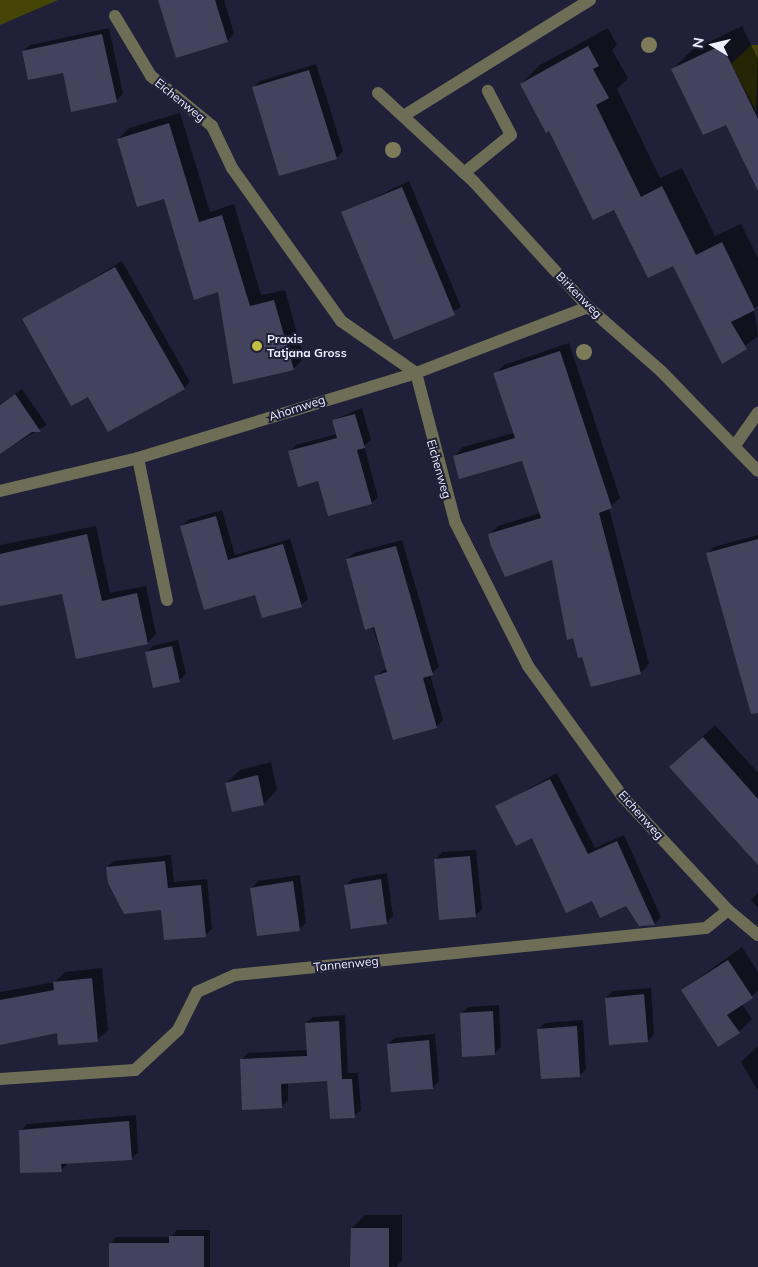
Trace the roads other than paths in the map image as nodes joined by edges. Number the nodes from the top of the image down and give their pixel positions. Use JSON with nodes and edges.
{"nodes":[{"id":1,"x":590,"y":0,"type":"edge"},
{"id":2,"x":115,"y":16,"type":"dead end"},
{"id":3,"x":488,"y":91,"type":"dead end"},
{"id":4,"x":378,"y":93,"type":"dead end"},
{"id":5,"x":405,"y":114,"type":"junction"},
{"id":6,"x":464,"y":173,"type":"junction"},
{"id":7,"x":588,"y":307,"type":"junction"},
{"id":8,"x":416,"y":373,"type":"junction"},
{"id":9,"x":758,"y":413,"type":"edge"},
{"id":10,"x":736,"y":444,"type":"junction"},
{"id":11,"x":138,"y":458,"type":"junction"},
{"id":12,"x":758,"y":471,"type":"edge"},
{"id":13,"x":0,"y":490,"type":"edge"},
{"id":14,"x":167,"y":600,"type":"dead end"},
{"id":15,"x":728,"y":910,"type":"junction"},
{"id":16,"x":758,"y":935,"type":"edge"},
{"id":17,"x":0,"y":1079,"type":"edge"}],
"edges":[{"from":1,"to":5,"type":"street"},
{"from":2,"to":8,"type":"street","name":"Eichenweg"},
{"from":3,"to":6,"type":"street"},
{"from":4,"to":5,"type":"street","name":"Birkenweg"},
{"from":5,"to":6,"type":"street","name":"Birkenweg"},
{"from":6,"to":7,"type":"street","name":"Birkenweg"},
{"from":7,"to":8,"type":"street","name":"Ahornweg"},
{"from":7,"to":10,"type":"street","name":"Birkenweg"},
{"from":8,"to":11,"type":"street","name":"Ahornweg"},
{"from":8,"to":15,"type":"street","name":"Eichenweg"},
{"from":9,"to":10,"type":"street"},
{"from":10,"to":12,"type":"street","name":"Birkenweg"},
{"from":11,"to":13,"type":"street","name":"Ahornweg"},
{"from":11,"to":14,"type":"street"},
{"from":15,"to":16,"type":"street","name":"Eichenweg"},
{"from":15,"to":17,"type":"street","name":"Tannenweg"}]}
